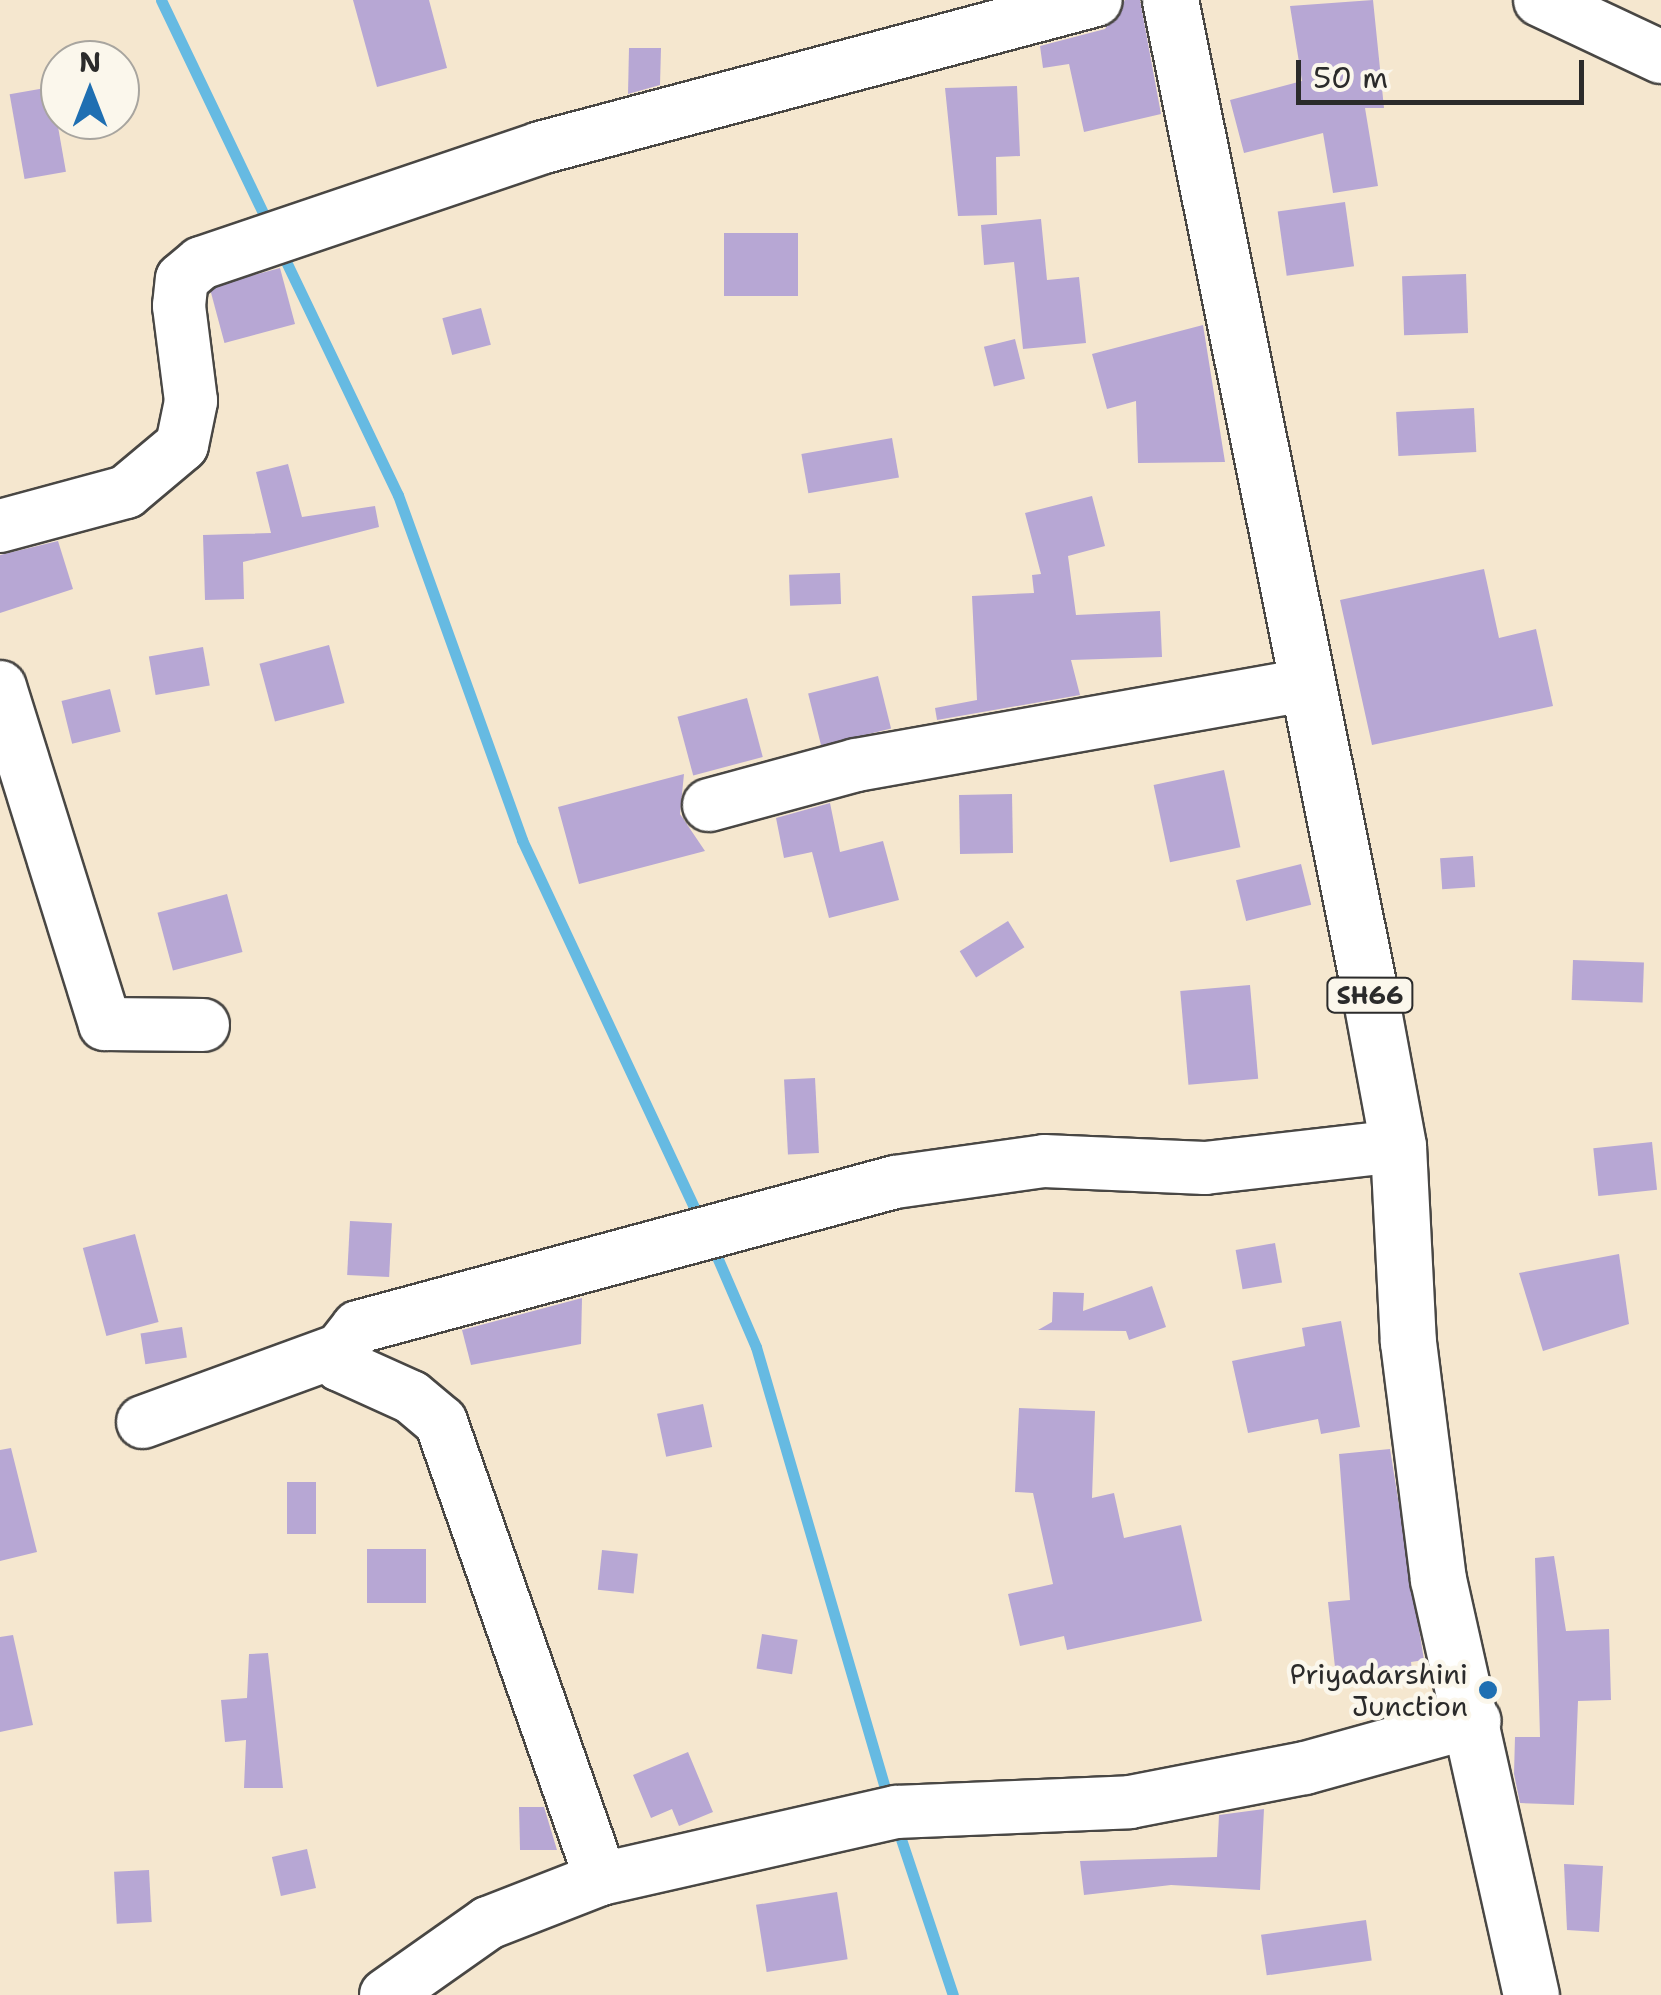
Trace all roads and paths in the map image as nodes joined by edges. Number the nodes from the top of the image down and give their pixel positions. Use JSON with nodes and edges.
{"nodes":[{"id":1,"x":1096,"y":0,"type":"edge"},
{"id":2,"x":1170,"y":0,"type":"edge"},
{"id":3,"x":1540,"y":0,"type":"edge"},
{"id":4,"x":1661,"y":57,"type":"edge"},
{"id":5,"x":0,"y":526,"type":"edge"},
{"id":6,"x":1307,"y":685,"type":"junction"},
{"id":7,"x":0,"y":687,"type":"edge"},
{"id":8,"x":709,"y":805,"type":"dead end"},
{"id":9,"x":203,"y":1026,"type":"dead end"},
{"id":10,"x":1398,"y":1146,"type":"junction"},
{"id":11,"x":340,"y":1350,"type":"junction"},
{"id":12,"x":143,"y":1422,"type":"dead end"},
{"id":13,"x":1475,"y":1721,"type":"junction"},
{"id":14,"x":602,"y":1879,"type":"junction"},
{"id":15,"x":386,"y":1995,"type":"edge"},
{"id":16,"x":1531,"y":1995,"type":"edge"}],
"edges":[{"from":1,"to":5,"type":"street"},
{"from":2,"to":6,"type":"main road","number":"SH66"},
{"from":3,"to":4,"type":"street"},
{"from":6,"to":8,"type":"street"},
{"from":6,"to":10,"type":"main road","number":"SH66"},
{"from":7,"to":9,"type":"street"},
{"from":10,"to":11,"type":"street"},
{"from":10,"to":13,"type":"main road","number":"SH66"},
{"from":11,"to":12,"type":"street"},
{"from":11,"to":14,"type":"street"},
{"from":13,"to":14,"type":"street"},
{"from":13,"to":16,"type":"main road","number":"SH66"},
{"from":14,"to":15,"type":"street"}]}
